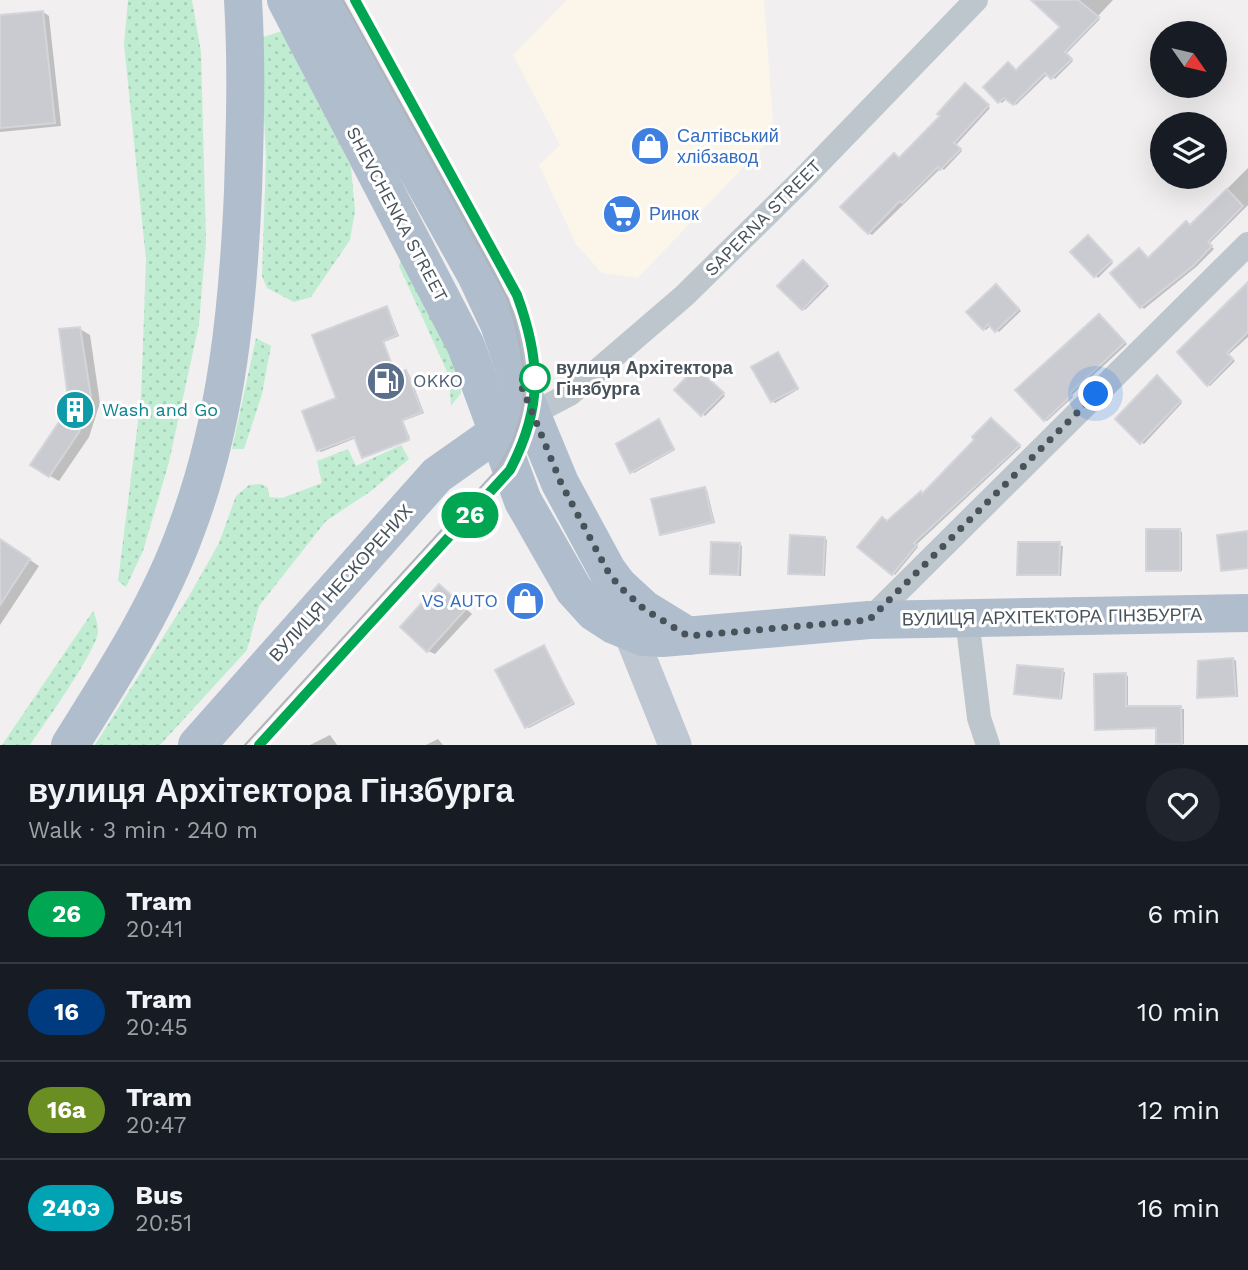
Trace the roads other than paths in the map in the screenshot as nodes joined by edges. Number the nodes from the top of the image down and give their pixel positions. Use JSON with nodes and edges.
{"nodes":[{"id":1,"x":217,"y":0,"type":"edge"},
{"id":2,"x":976,"y":0,"type":"edge"},
{"id":3,"x":303,"y":10,"type":"edge"},
{"id":4,"x":244,"y":18,"type":"edge"},
{"id":5,"x":242,"y":217,"type":"junction"},
{"id":6,"x":1248,"y":244,"type":"edge"},
{"id":7,"x":532,"y":414,"type":"junction"},
{"id":8,"x":498,"y":432,"type":"junction"},
{"id":9,"x":628,"y":596,"type":"junction"},
{"id":10,"x":1248,"y":613,"type":"edge"},
{"id":11,"x":967,"y":619,"type":"junction"},
{"id":12,"x":869,"y":620,"type":"junction"},
{"id":13,"x":630,"y":634,"type":"junction"},
{"id":14,"x":688,"y":636,"type":"junction"},
{"id":15,"x":70,"y":745,"type":"edge"},
{"id":16,"x":197,"y":745,"type":"edge"},
{"id":17,"x":675,"y":745,"type":"edge"},
{"id":18,"x":988,"y":745,"type":"edge"}],
"edges":[{"from":1,"to":5,"type":"main road"},
{"from":2,"to":7,"type":"street","name":"SAPERNA STREET"},
{"from":3,"to":4,"type":"main road"},
{"from":3,"to":7,"type":"main road","name":"SHEVCHENKA STREET"},
{"from":3,"to":8,"type":"main road","name":"SHEVCHENKA STREET"},
{"from":4,"to":5,"type":"main road"},
{"from":5,"to":15,"type":"main road"},
{"from":6,"to":12,"type":"street"},
{"from":7,"to":8,"type":"main road","name":"ВУЛИЦЯ НЕСКОРЕНИХ"},
{"from":7,"to":9,"type":"main road","name":"SHEVCHENKA STREET"},
{"from":8,"to":13,"type":"main road","name":"SHEVCHENKA STREET"},
{"from":8,"to":16,"type":"main road","name":"ВУЛИЦЯ НЕСКОРЕНИХ"},
{"from":9,"to":13,"type":"main road"},
{"from":9,"to":14,"type":"main road","name":"SHEVCHENKA STREET"},
{"from":10,"to":11,"type":"main road","name":"ВУЛИЦЯ АРХІТЕКТОРА ГІНЗБУРГА"},
{"from":11,"to":12,"type":"main road","name":"ВУЛИЦЯ АРХІТЕКТОРА ГІНЗБУРГА"},
{"from":11,"to":18,"type":"street"},
{"from":12,"to":14,"type":"main road","name":"ВУЛИЦЯ АРХІТЕКТОРА ГІНЗБУРГА"},
{"from":13,"to":14,"type":"main road","name":"ВУЛИЦЯ АРХІТЕКТОРА ГІНЗБУРГА"},
{"from":13,"to":17,"type":"main road"}]}
